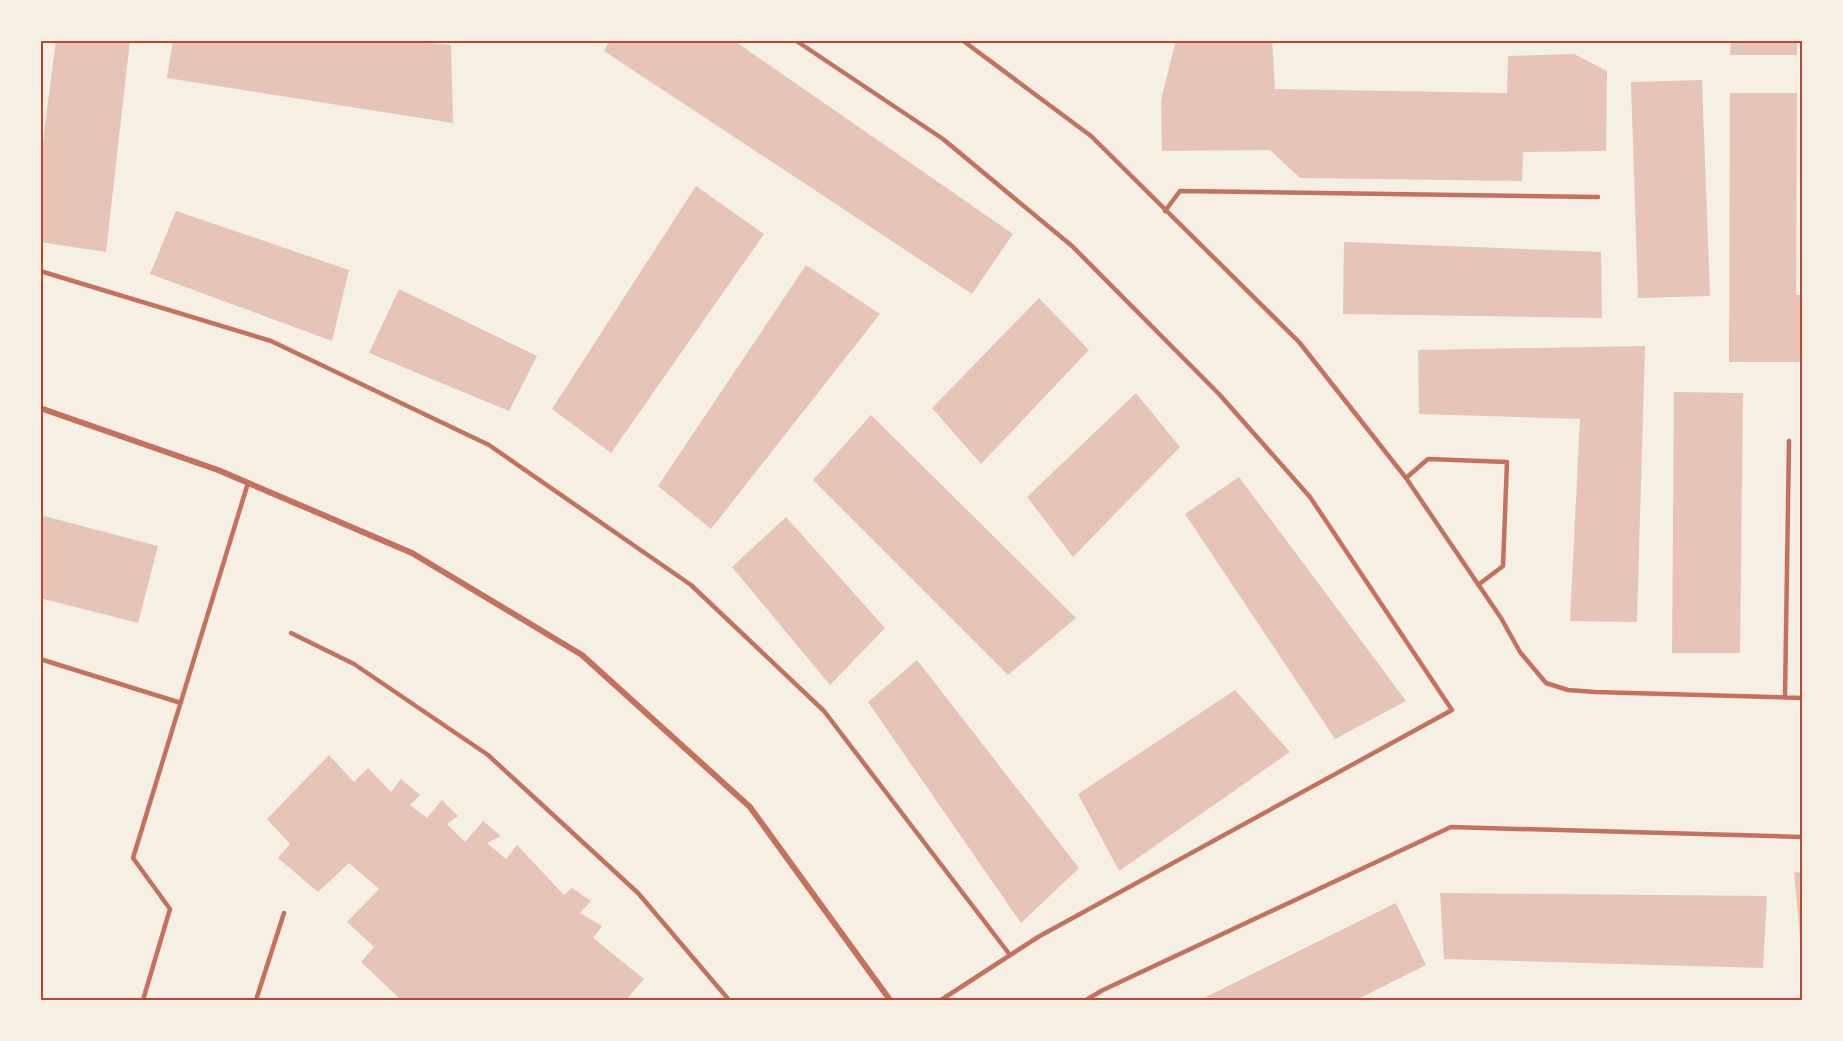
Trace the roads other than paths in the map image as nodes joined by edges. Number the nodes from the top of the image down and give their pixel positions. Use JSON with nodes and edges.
{"nodes":[{"id":1,"x":795,"y":40,"type":"edge"},
{"id":2,"x":962,"y":40,"type":"edge"},
{"id":3,"x":1598,"y":196,"type":"dead end"},
{"id":4,"x":1166,"y":211,"type":"junction"},
{"id":5,"x":40,"y":271,"type":"edge"},
{"id":6,"x":40,"y":408,"type":"edge"},
{"id":7,"x":1790,"y":441,"type":"dead end"},
{"id":8,"x":1406,"y":478,"type":"junction"},
{"id":9,"x":248,"y":483,"type":"junction"},
{"id":10,"x":1478,"y":585,"type":"junction"},
{"id":11,"x":291,"y":633,"type":"dead end"},
{"id":12,"x":40,"y":659,"type":"edge"},
{"id":13,"x":1785,"y":697,"type":"junction"},
{"id":14,"x":1803,"y":698,"type":"edge"},
{"id":15,"x":181,"y":703,"type":"junction"},
{"id":16,"x":1803,"y":837,"type":"edge"},
{"id":17,"x":284,"y":913,"type":"dead end"},
{"id":18,"x":1010,"y":956,"type":"junction"},
{"id":19,"x":143,"y":1000,"type":"edge"},
{"id":20,"x":255,"y":1000,"type":"edge"},
{"id":21,"x":729,"y":1000,"type":"edge"},
{"id":22,"x":890,"y":1000,"type":"edge"},
{"id":23,"x":941,"y":1000,"type":"edge"},
{"id":24,"x":1086,"y":1000,"type":"edge"}],
"edges":[{"from":1,"to":18,"type":"lane"},
{"from":2,"to":4,"type":"lane"},
{"from":3,"to":4,"type":"lane"},
{"from":4,"to":8,"type":"lane"},
{"from":5,"to":18,"type":"lane"},
{"from":6,"to":9,"type":"street"},
{"from":7,"to":13,"type":"lane"},
{"from":8,"to":10,"type":"lane"},
{"from":8,"to":10,"type":"lane"},
{"from":9,"to":15,"type":"lane"},
{"from":9,"to":22,"type":"street"},
{"from":10,"to":13,"type":"lane"},
{"from":11,"to":21,"type":"lane"},
{"from":12,"to":15,"type":"lane"},
{"from":13,"to":14,"type":"lane"},
{"from":15,"to":19,"type":"lane"},
{"from":16,"to":24,"type":"lane"},
{"from":17,"to":20,"type":"lane"},
{"from":18,"to":23,"type":"lane"}]}
